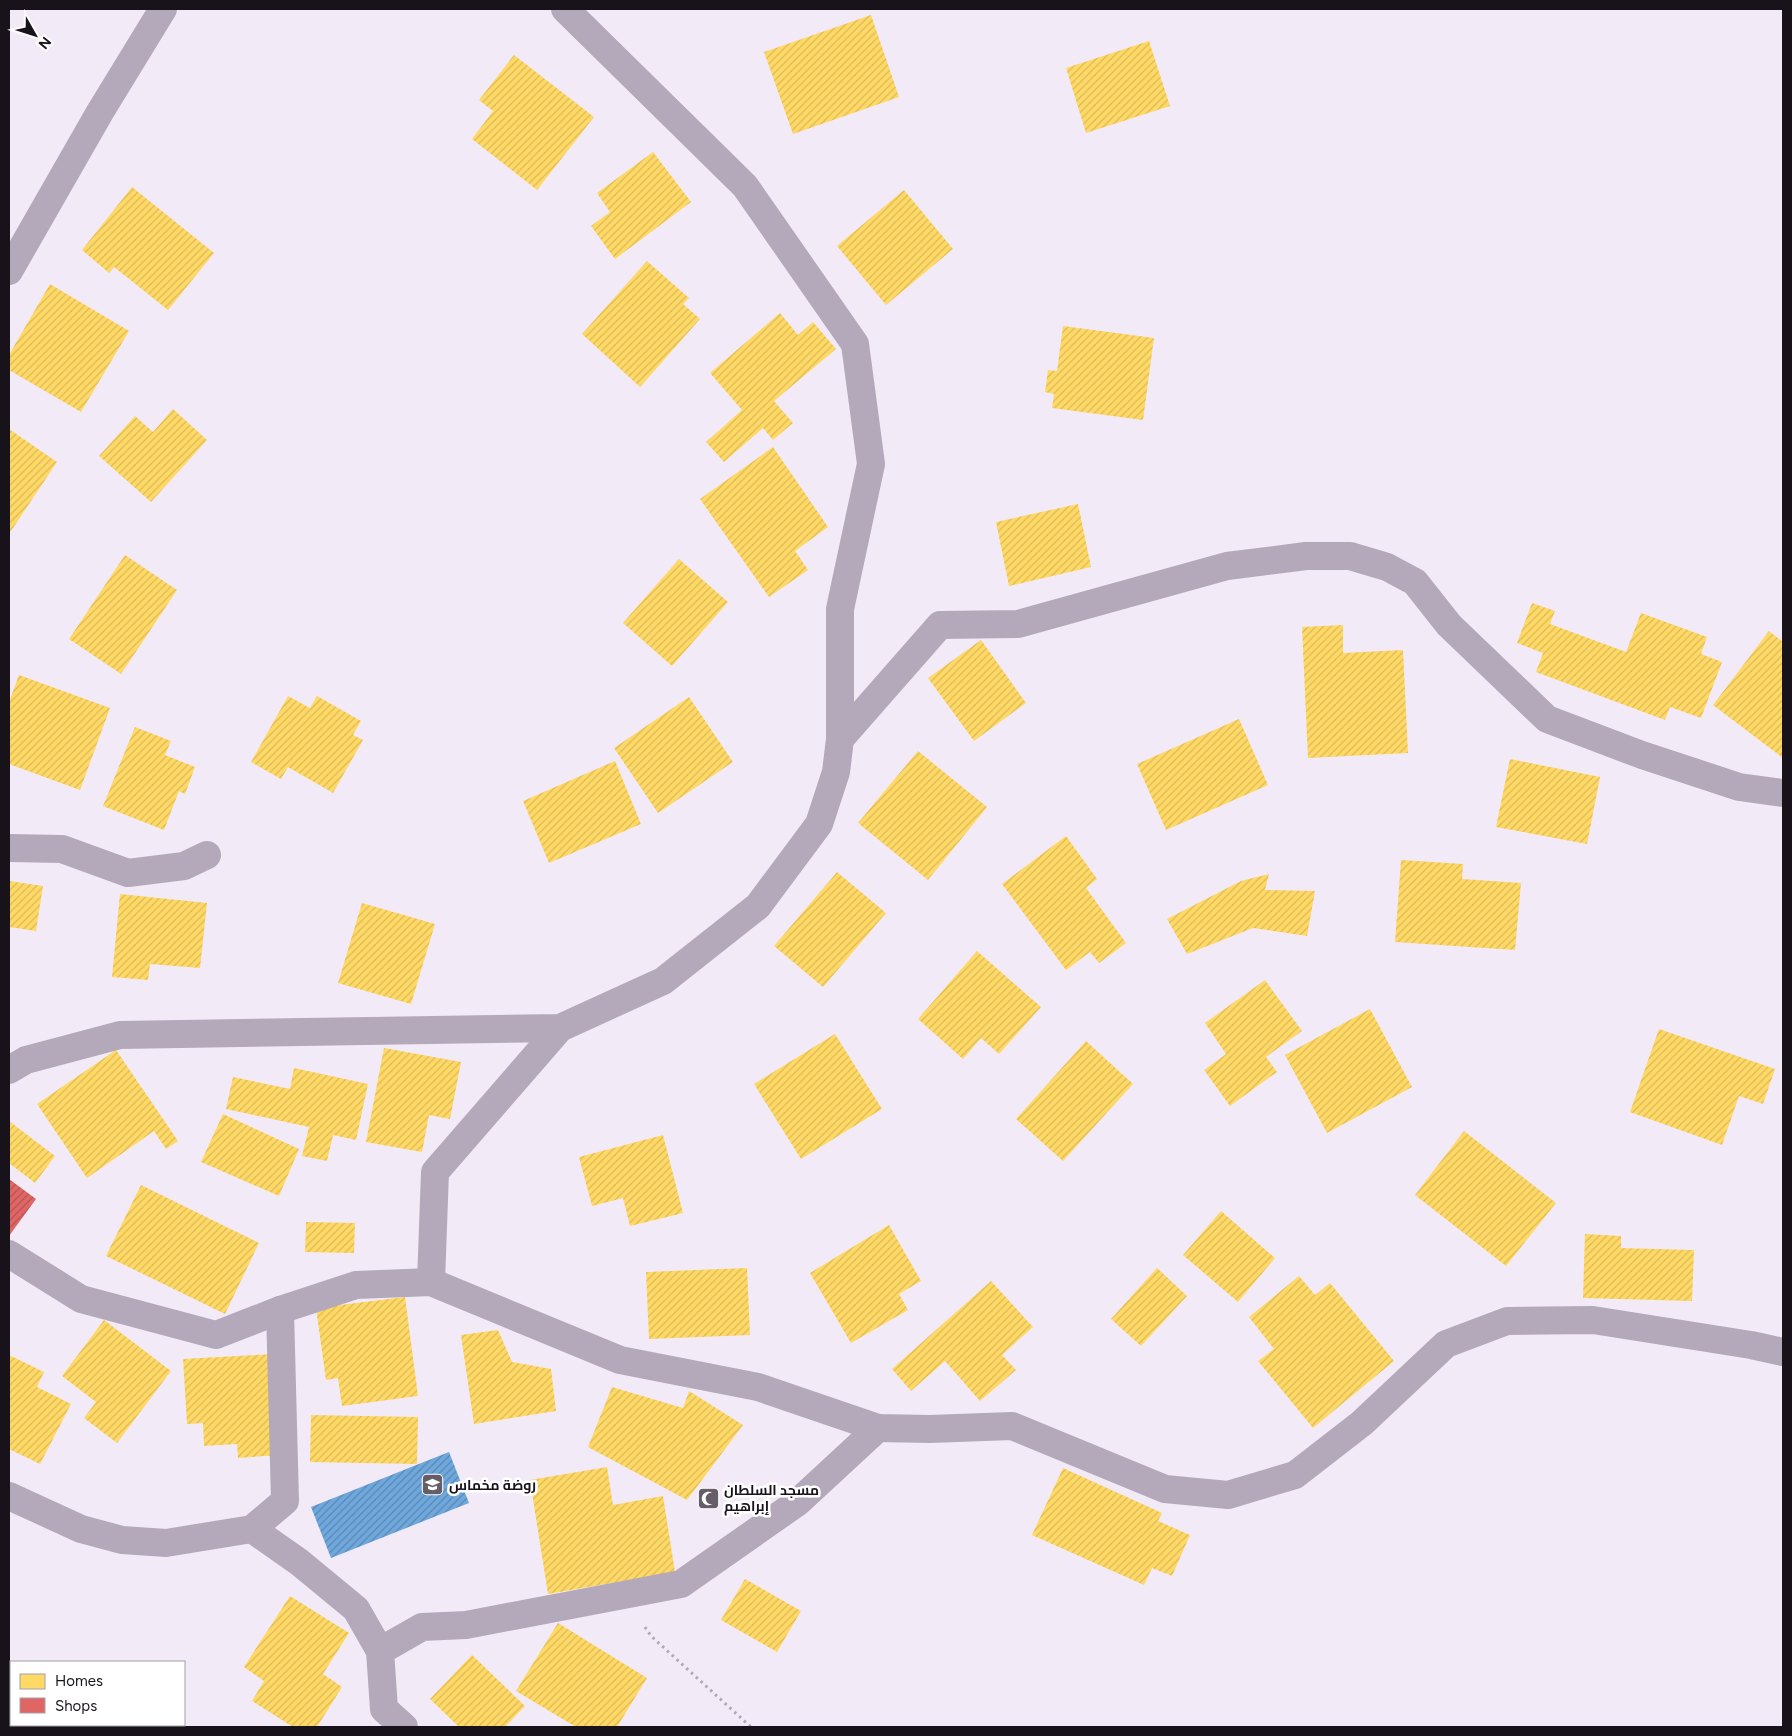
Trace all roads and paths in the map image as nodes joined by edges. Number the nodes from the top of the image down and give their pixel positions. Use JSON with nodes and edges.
{"nodes":[{"id":1,"x":163,"y":9,"type":"edge"},
{"id":2,"x":565,"y":9,"type":"edge"},
{"id":3,"x":9,"y":271,"type":"edge"},
{"id":4,"x":840,"y":739,"type":"junction"},
{"id":5,"x":1783,"y":793,"type":"edge"},
{"id":6,"x":9,"y":848,"type":"edge"},
{"id":7,"x":207,"y":855,"type":"dead end"},
{"id":8,"x":560,"y":1028,"type":"junction"},
{"id":9,"x":9,"y":1070,"type":"edge"},
{"id":10,"x":9,"y":1254,"type":"edge"},
{"id":11,"x":431,"y":1282,"type":"junction"},
{"id":12,"x":280,"y":1310,"type":"junction"},
{"id":13,"x":1783,"y":1352,"type":"edge"},
{"id":14,"x":878,"y":1428,"type":"junction"},
{"id":15,"x":9,"y":1496,"type":"edge"},
{"id":16,"x":252,"y":1529,"type":"junction"},
{"id":17,"x":625,"y":1595,"type":"junction"},
{"id":18,"x":380,"y":1652,"type":"junction"},
{"id":19,"x":404,"y":1727,"type":"edge"},
{"id":20,"x":751,"y":1727,"type":"edge"}],
"edges":[{"from":1,"to":3,"type":"street"},
{"from":2,"to":4,"type":"street"},
{"from":4,"to":5,"type":"street"},
{"from":4,"to":8,"type":"street"},
{"from":6,"to":7,"type":"street"},
{"from":8,"to":9,"type":"street"},
{"from":8,"to":11,"type":"street"},
{"from":10,"to":12,"type":"street"},
{"from":11,"to":12,"type":"street"},
{"from":11,"to":14,"type":"street"},
{"from":12,"to":16,"type":"street"},
{"from":13,"to":14,"type":"street"},
{"from":14,"to":17,"type":"street"},
{"from":15,"to":16,"type":"street"},
{"from":16,"to":18,"type":"street"},
{"from":17,"to":18,"type":"street"},
{"from":17,"to":20,"type":"path"},
{"from":18,"to":19,"type":"street"}]}
